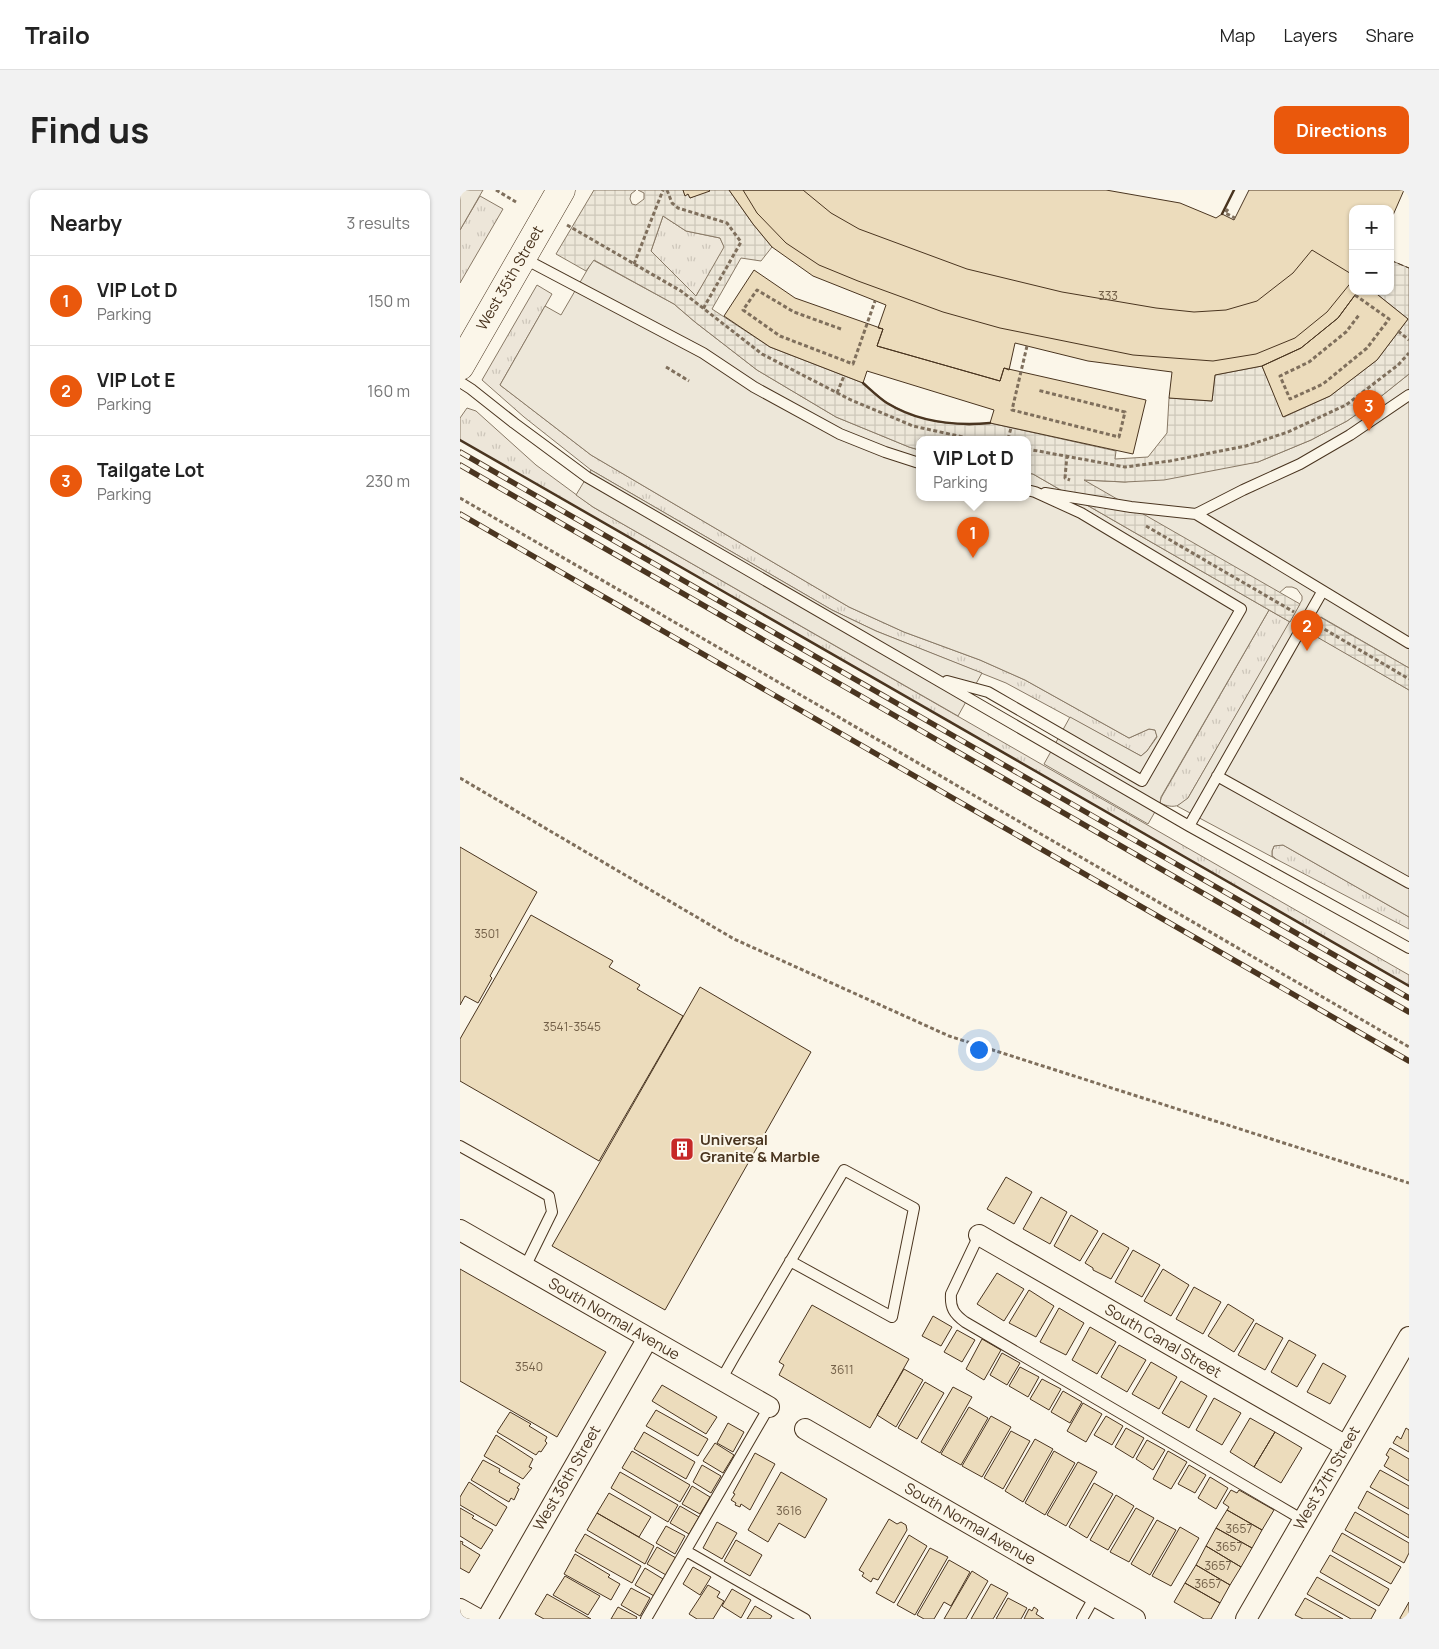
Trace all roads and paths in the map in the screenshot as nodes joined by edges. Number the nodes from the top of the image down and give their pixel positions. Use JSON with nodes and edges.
{"nodes":[{"id":1,"x":496,"y":190,"type":"edge"},
{"id":2,"x":561,"y":190,"type":"edge"},
{"id":3,"x":663,"y":190,"type":"edge"},
{"id":4,"x":667,"y":190,"type":"edge"},
{"id":5,"x":516,"y":202,"type":"dead end"},
{"id":6,"x":1228,"y":209,"type":"dead end"},
{"id":7,"x":1235,"y":218,"type":"dead end"},
{"id":8,"x":566,"y":224,"type":"dead end"},
{"id":9,"x":522,"y":257,"type":"junction"},
{"id":10,"x":634,"y":264,"type":"junction"},
{"id":11,"x":1355,"y":295,"type":"dead end"},
{"id":12,"x":875,"y":301,"type":"dead end"},
{"id":13,"x":703,"y":309,"type":"junction"},
{"id":14,"x":1359,"y":315,"type":"dead end"},
{"id":15,"x":841,"y":329,"type":"dead end"},
{"id":16,"x":1398,"y":331,"type":"dead end"},
{"id":17,"x":1409,"y":340,"type":"edge"},
{"id":18,"x":1027,"y":346,"type":"dead end"},
{"id":19,"x":1409,"y":353,"type":"edge"},
{"id":20,"x":460,"y":366,"type":"edge"},
{"id":21,"x":666,"y":367,"type":"dead end"},
{"id":22,"x":844,"y":376,"type":"dead end"},
{"id":23,"x":689,"y":381,"type":"dead end"},
{"id":24,"x":460,"y":382,"type":"edge"},
{"id":25,"x":1037,"y":390,"type":"dead end"},
{"id":26,"x":837,"y":393,"type":"junction"},
{"id":27,"x":1409,"y":395,"type":"edge"},
{"id":28,"x":1010,"y":428,"type":"dead end"},
{"id":29,"x":958,"y":436,"type":"edge"},
{"id":30,"x":1009,"y":436,"type":"edge"},
{"id":31,"x":1031,"y":450,"type":"edge"},
{"id":32,"x":1066,"y":455,"type":"junction"},
{"id":33,"x":916,"y":462,"type":"edge"},
{"id":34,"x":1074,"y":483,"type":"dead end"},
{"id":35,"x":1031,"y":491,"type":"edge"},
{"id":36,"x":460,"y":498,"type":"edge"},
{"id":37,"x":1196,"y":514,"type":"junction"},
{"id":38,"x":1141,"y":523,"type":"dead end"},
{"id":39,"x":1322,"y":592,"type":"junction"},
{"id":40,"x":1295,"y":613,"type":"dead end"},
{"id":41,"x":1316,"y":625,"type":"dead end"},
{"id":42,"x":1409,"y":643,"type":"edge"},
{"id":43,"x":935,"y":678,"type":"junction"},
{"id":44,"x":1409,"y":679,"type":"edge"},
{"id":45,"x":1217,"y":776,"type":"junction"},
{"id":46,"x":460,"y":778,"type":"edge"},
{"id":47,"x":1189,"y":826,"type":"junction"},
{"id":48,"x":1409,"y":883,"type":"edge"},
{"id":49,"x":1409,"y":948,"type":"edge"},
{"id":50,"x":1409,"y":1047,"type":"edge"},
{"id":51,"x":460,"y":1146,"type":"edge"},
{"id":52,"x":1409,"y":1183,"type":"edge"},
{"id":53,"x":460,"y":1230,"type":"edge"},
{"id":54,"x":979,"y":1235,"type":"joint"},
{"id":55,"x":790,"y":1261,"type":"junction"},
{"id":56,"x":525,"y":1267,"type":"junction"},
{"id":57,"x":1409,"y":1337,"type":"edge"},
{"id":58,"x":648,"y":1338,"type":"junction"},
{"id":59,"x":721,"y":1380,"type":"junction"},
{"id":60,"x":768,"y":1407,"type":"joint"},
{"id":61,"x":805,"y":1429,"type":"dead end"},
{"id":62,"x":1346,"y":1446,"type":"junction"},
{"id":63,"x":1303,"y":1520,"type":"junction"},
{"id":64,"x":686,"y":1551,"type":"junction"},
{"id":65,"x":1095,"y":1596,"type":"junction"},
{"id":66,"x":460,"y":1609,"type":"edge"},
{"id":67,"x":478,"y":1619,"type":"edge"},
{"id":68,"x":487,"y":1619,"type":"edge"},
{"id":69,"x":646,"y":1619,"type":"edge"},
{"id":70,"x":805,"y":1619,"type":"edge"},
{"id":71,"x":1082,"y":1619,"type":"edge"},
{"id":72,"x":1135,"y":1619,"type":"edge"},
{"id":73,"x":1246,"y":1619,"type":"edge"}],
"edges":[{"from":1,"to":5,"type":"path"},
{"from":2,"to":9,"type":"main road","name":"West 35th Street"},
{"from":3,"to":10,"type":"path"},
{"from":4,"to":13,"type":"path"},
{"from":6,"to":7,"type":"path"},
{"from":8,"to":10,"type":"path"},
{"from":9,"to":20,"type":"main road","name":"West 35th Street"},
{"from":9,"to":33,"type":"lane"},
{"from":10,"to":13,"type":"path"},
{"from":11,"to":14,"type":"path"},
{"from":12,"to":15,"type":"path"},
{"from":13,"to":26,"type":"path"},
{"from":16,"to":17,"type":"path"},
{"from":18,"to":25,"type":"path"},
{"from":19,"to":32,"type":"path"},
{"from":21,"to":23,"type":"path"},
{"from":22,"to":26,"type":"path"},
{"from":24,"to":43,"type":"lane"},
{"from":26,"to":29,"type":"path"},
{"from":27,"to":37,"type":"lane"},
{"from":28,"to":30,"type":"path"},
{"from":31,"to":32,"type":"path"},
{"from":32,"to":34,"type":"path"},
{"from":35,"to":37,"type":"lane"},
{"from":35,"to":43,"type":"lane"},
{"from":36,"to":50,"type":"path"},
{"from":37,"to":39,"type":"lane"},
{"from":38,"to":40,"type":"path"},
{"from":39,"to":42,"type":"lane"},
{"from":39,"to":45,"type":"lane"},
{"from":41,"to":44,"type":"path"},
{"from":43,"to":47,"type":"lane"},
{"from":45,"to":47,"type":"lane"},
{"from":45,"to":48,"type":"lane"},
{"from":46,"to":52,"type":"path"},
{"from":47,"to":49,"type":"lane"},
{"from":51,"to":56,"type":"lane"},
{"from":53,"to":56,"type":"street","name":"South Normal Avenue"},
{"from":54,"to":62,"type":"street","name":"South Canal Street"},
{"from":54,"to":63,"type":"lane"},
{"from":55,"to":55,"type":"lane"},
{"from":55,"to":59,"type":"lane"},
{"from":56,"to":58,"type":"street","name":"South Normal Avenue"},
{"from":57,"to":62,"type":"street","name":"West 37th Street"},
{"from":58,"to":59,"type":"street","name":"South Normal Avenue"},
{"from":58,"to":68,"type":"street","name":"West 36th Street"},
{"from":59,"to":60,"type":"street","name":"South Normal Avenue"},
{"from":60,"to":64,"type":"lane"},
{"from":61,"to":65,"type":"street","name":"South Normal Avenue"},
{"from":62,"to":63,"type":"street","name":"West 37th Street"},
{"from":63,"to":73,"type":"street","name":"West 37th Street"},
{"from":64,"to":69,"type":"lane"},
{"from":64,"to":70,"type":"lane"},
{"from":65,"to":71,"type":"lane"},
{"from":65,"to":72,"type":"street","name":"South Normal Avenue"},
{"from":66,"to":67,"type":"street"}]}
